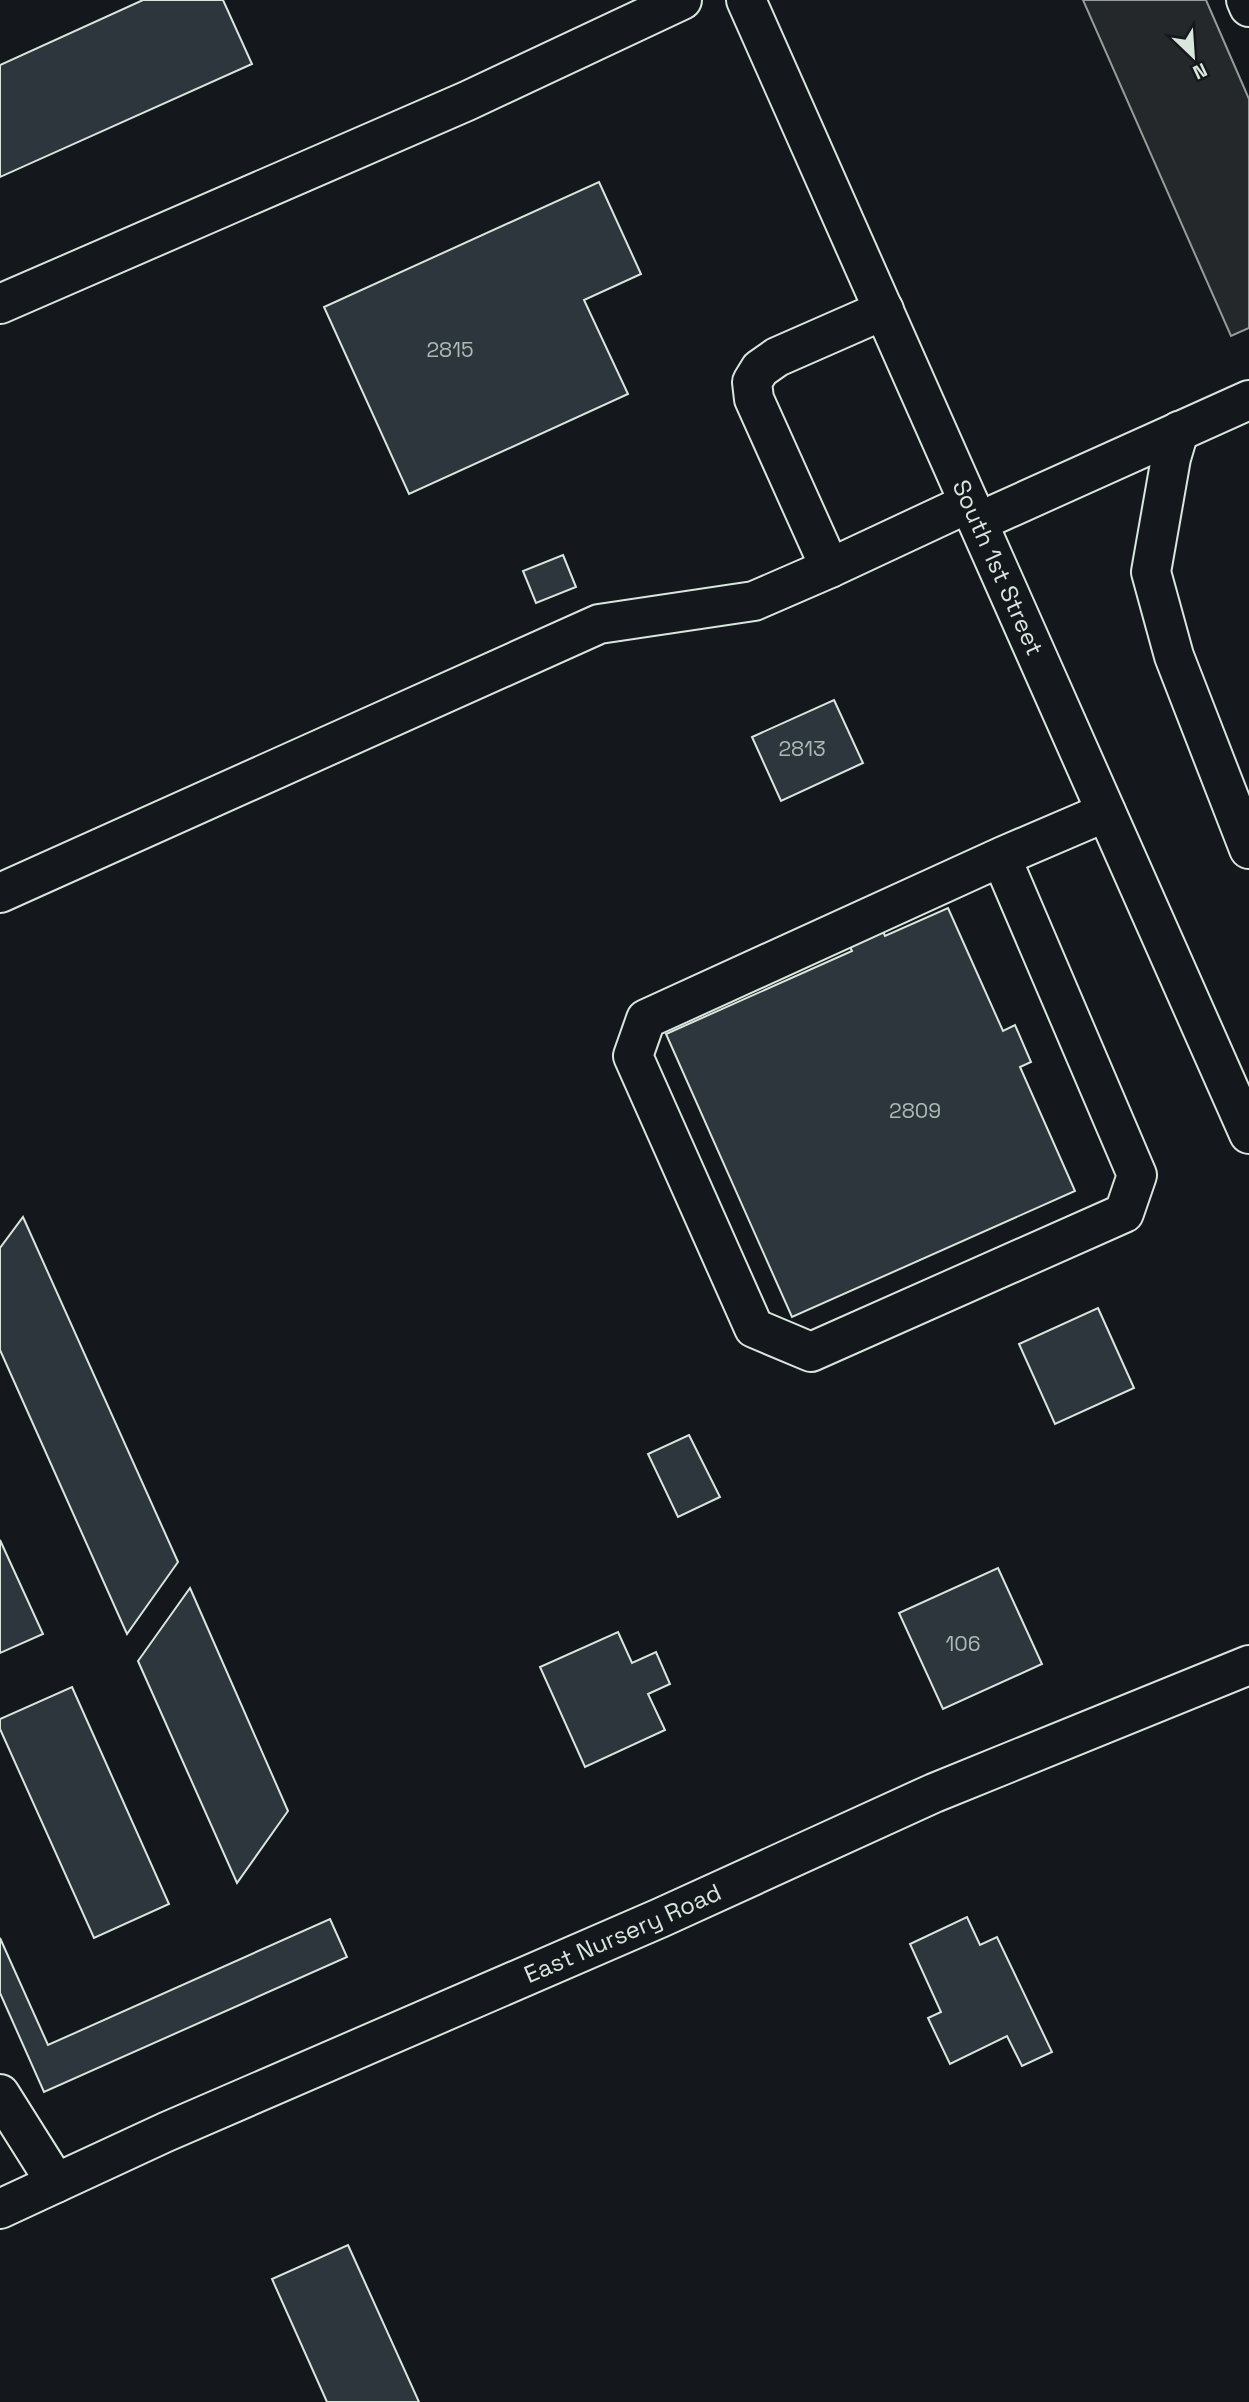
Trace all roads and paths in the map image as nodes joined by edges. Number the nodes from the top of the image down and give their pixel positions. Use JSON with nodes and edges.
{"nodes":[{"id":1,"x":682,"y":0,"type":"edge"},
{"id":2,"x":747,"y":0,"type":"edge"},
{"id":3,"x":1246,"y":0,"type":"edge"},
{"id":4,"x":1249,"y":7,"type":"edge"},
{"id":5,"x":0,"y":304,"type":"edge"},
{"id":6,"x":884,"y":310,"type":"junction"},
{"id":7,"x":1249,"y":400,"type":"edge"},
{"id":8,"x":1179,"y":431,"type":"junction"},
{"id":9,"x":974,"y":512,"type":"junction"},
{"id":10,"x":830,"y":568,"type":"junction"},
{"id":11,"x":1107,"y":812,"type":"junction"},
{"id":12,"x":1249,"y":849,"type":"edge"},
{"id":13,"x":1001,"y":857,"type":"junction"},
{"id":14,"x":0,"y":893,"type":"edge"},
{"id":15,"x":1249,"y":1134,"type":"edge"},
{"id":16,"x":1249,"y":1665,"type":"edge"},
{"id":17,"x":0,"y":2094,"type":"edge"},
{"id":18,"x":56,"y":2183,"type":"junction"},
{"id":19,"x":0,"y":2209,"type":"edge"}],
"edges":[{"from":1,"to":5,"type":"street"},
{"from":2,"to":6,"type":"street","name":"South 1st Street"},
{"from":3,"to":4,"type":"street"},
{"from":6,"to":9,"type":"street","name":"South 1st Street"},
{"from":6,"to":10,"type":"street"},
{"from":7,"to":8,"type":"street"},
{"from":8,"to":9,"type":"street"},
{"from":8,"to":12,"type":"street"},
{"from":9,"to":10,"type":"street"},
{"from":9,"to":11,"type":"street","name":"South 1st Street"},
{"from":10,"to":14,"type":"street"},
{"from":11,"to":13,"type":"street"},
{"from":11,"to":15,"type":"street","name":"South 1st Street"},
{"from":13,"to":13,"type":"street"},
{"from":16,"to":18,"type":"street","name":"East Nursery Road"},
{"from":17,"to":18,"type":"street"},
{"from":18,"to":19,"type":"street","name":"East Nursery Road"}]}
